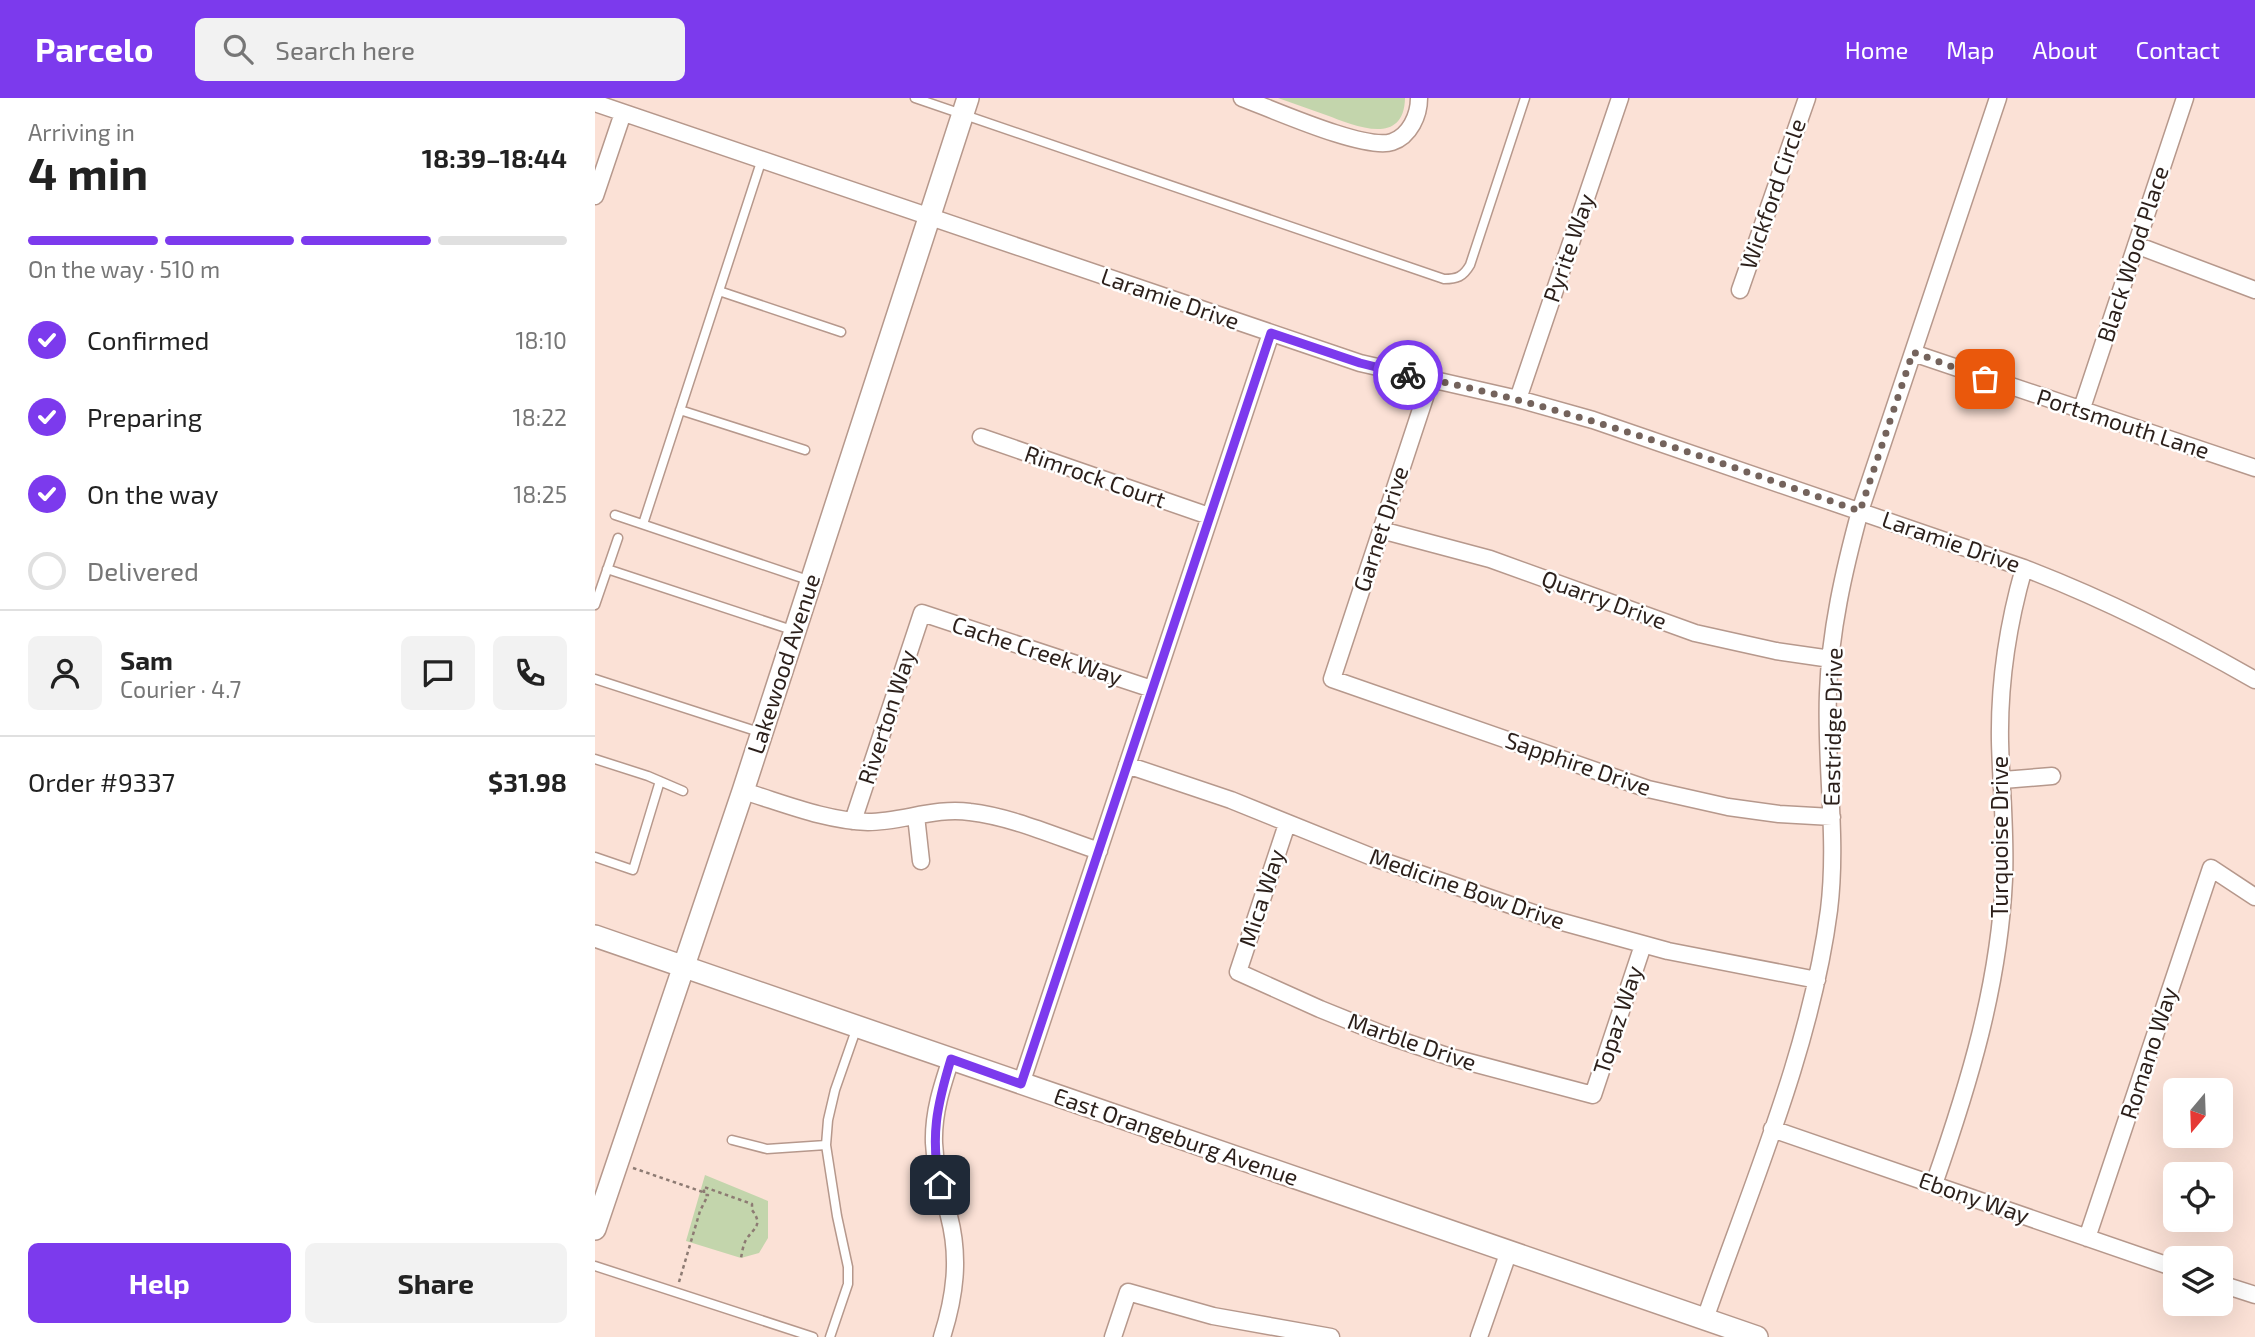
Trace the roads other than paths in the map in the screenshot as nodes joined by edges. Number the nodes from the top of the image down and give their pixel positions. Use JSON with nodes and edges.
{"nodes":[{"id":1,"x":915,"y":98,"type":"edge"},
{"id":2,"x":1241,"y":98,"type":"edge"},
{"id":3,"x":1419,"y":98,"type":"edge"},
{"id":4,"x":1525,"y":98,"type":"edge"},
{"id":5,"x":1620,"y":98,"type":"edge"},
{"id":6,"x":1807,"y":98,"type":"edge"},
{"id":7,"x":1997,"y":98,"type":"edge"},
{"id":8,"x":2185,"y":98,"type":"edge"},
{"id":9,"x":595,"y":103,"type":"edge"},
{"id":10,"x":966,"y":106,"type":"edge"},
{"id":11,"x":623,"y":113,"type":"junction"},
{"id":12,"x":762,"y":159,"type":"junction"},
{"id":13,"x":595,"y":196,"type":"edge"},
{"id":14,"x":931,"y":217,"type":"junction"},
{"id":15,"x":2136,"y":245,"type":"junction"},
{"id":16,"x":2255,"y":289,"type":"edge"},
{"id":17,"x":1740,"y":290,"type":"dead end"},
{"id":18,"x":719,"y":291,"type":"junction"},
{"id":19,"x":841,"y":332,"type":"dead end"},
{"id":20,"x":1271,"y":333,"type":"junction"},
{"id":21,"x":1913,"y":352,"type":"junction"},
{"id":22,"x":1431,"y":379,"type":"junction"},
{"id":23,"x":1518,"y":399,"type":"junction"},
{"id":24,"x":680,"y":410,"type":"junction"},
{"id":25,"x":2081,"y":411,"type":"junction"},
{"id":26,"x":981,"y":438,"type":"dead end"},
{"id":27,"x":805,"y":450,"type":"dead end"},
{"id":28,"x":2255,"y":468,"type":"edge"},
{"id":29,"x":1860,"y":511,"type":"junction"},
{"id":30,"x":615,"y":515,"type":"dead end"},
{"id":31,"x":1209,"y":516,"type":"junction"},
{"id":32,"x":643,"y":524,"type":"junction"},
{"id":33,"x":1381,"y":530,"type":"junction"},
{"id":34,"x":618,"y":538,"type":"dead end"},
{"id":35,"x":2024,"y":568,"type":"junction"},
{"id":36,"x":607,"y":569,"type":"junction"},
{"id":37,"x":811,"y":581,"type":"junction"},
{"id":38,"x":595,"y":606,"type":"edge"},
{"id":39,"x":922,"y":612,"type":"joint"},
{"id":40,"x":795,"y":631,"type":"junction"},
{"id":41,"x":1831,"y":659,"type":"junction"},
{"id":42,"x":595,"y":679,"type":"edge"},
{"id":43,"x":1332,"y":679,"type":"joint"},
{"id":44,"x":2255,"y":680,"type":"edge"},
{"id":45,"x":1152,"y":689,"type":"junction"},
{"id":46,"x":762,"y":733,"type":"junction"},
{"id":47,"x":595,"y":759,"type":"edge"},
{"id":48,"x":1127,"y":765,"type":"junction"},
{"id":49,"x":2052,"y":776,"type":"dead end"},
{"id":50,"x":2003,"y":779,"type":"junction"},
{"id":51,"x":660,"y":781,"type":"junction"},
{"id":52,"x":743,"y":790,"type":"junction"},
{"id":53,"x":684,"y":791,"type":"dead end"},
{"id":54,"x":916,"y":816,"type":"junction"},
{"id":55,"x":1832,"y":817,"type":"junction"},
{"id":56,"x":853,"y":821,"type":"junction"},
{"id":57,"x":1287,"y":824,"type":"junction"},
{"id":58,"x":1098,"y":851,"type":"junction"},
{"id":59,"x":595,"y":857,"type":"edge"},
{"id":60,"x":921,"y":861,"type":"dead end"},
{"id":61,"x":2255,"y":897,"type":"edge"},
{"id":62,"x":595,"y":936,"type":"edge"},
{"id":63,"x":1643,"y":945,"type":"junction"},
{"id":64,"x":684,"y":966,"type":"junction"},
{"id":65,"x":1238,"y":972,"type":"joint"},
{"id":66,"x":1818,"y":980,"type":"junction"},
{"id":67,"x":857,"y":1027,"type":"junction"},
{"id":68,"x":951,"y":1059,"type":"junction"},
{"id":69,"x":1021,"y":1084,"type":"junction"},
{"id":70,"x":1593,"y":1095,"type":"joint"},
{"id":71,"x":1772,"y":1129,"type":"junction"},
{"id":72,"x":732,"y":1140,"type":"dead end"},
{"id":73,"x":826,"y":1145,"type":"junction"},
{"id":74,"x":1934,"y":1184,"type":"junction"},
{"id":75,"x":595,"y":1229,"type":"edge"},
{"id":76,"x":2087,"y":1238,"type":"junction"},
{"id":77,"x":1509,"y":1251,"type":"junction"},
{"id":78,"x":2163,"y":1264,"type":"edge"},
{"id":79,"x":595,"y":1266,"type":"edge"},
{"id":80,"x":2233,"y":1287,"type":"edge"},
{"id":81,"x":2255,"y":1295,"type":"edge"},
{"id":82,"x":1705,"y":1319,"type":"junction"},
{"id":83,"x":813,"y":1337,"type":"edge"},
{"id":84,"x":830,"y":1337,"type":"edge"},
{"id":85,"x":942,"y":1337,"type":"edge"},
{"id":86,"x":1113,"y":1337,"type":"edge"},
{"id":87,"x":1331,"y":1337,"type":"edge"},
{"id":88,"x":1479,"y":1337,"type":"edge"},
{"id":89,"x":1758,"y":1337,"type":"edge"}],
"edges":[{"from":1,"to":10,"type":"lane"},
{"from":2,"to":3,"type":"street"},
{"from":4,"to":10,"type":"lane"},
{"from":5,"to":23,"type":"street","name":"Pyrite Way"},
{"from":6,"to":17,"type":"street","name":"Wickford Circle"},
{"from":7,"to":21,"type":"street","name":"Eastridge Drive"},
{"from":8,"to":15,"type":"street","name":"Black Wood Place"},
{"from":9,"to":11,"type":"street","name":"Laramie Drive"},
{"from":10,"to":14,"type":"street","name":"Lakewood Avenue"},
{"from":11,"to":12,"type":"street","name":"Laramie Drive"},
{"from":11,"to":13,"type":"street"},
{"from":12,"to":14,"type":"street","name":"Laramie Drive"},
{"from":12,"to":18,"type":"lane"},
{"from":14,"to":20,"type":"street","name":"Laramie Drive"},
{"from":14,"to":37,"type":"street","name":"Lakewood Avenue"},
{"from":15,"to":16,"type":"street"},
{"from":15,"to":25,"type":"street","name":"Black Wood Place"},
{"from":18,"to":19,"type":"lane"},
{"from":18,"to":24,"type":"lane"},
{"from":20,"to":22,"type":"street","name":"Laramie Drive"},
{"from":20,"to":31,"type":"street"},
{"from":21,"to":25,"type":"street","name":"Portsmouth Lane"},
{"from":21,"to":29,"type":"street","name":"Eastridge Drive"},
{"from":22,"to":23,"type":"street","name":"Laramie Drive"},
{"from":22,"to":33,"type":"street","name":"Garnet Drive"},
{"from":23,"to":29,"type":"street","name":"Laramie Drive"},
{"from":24,"to":27,"type":"lane"},
{"from":24,"to":32,"type":"lane"},
{"from":25,"to":28,"type":"street","name":"Portsmouth Lane"},
{"from":26,"to":31,"type":"street","name":"Rimrock Court"},
{"from":29,"to":35,"type":"street","name":"Laramie Drive"},
{"from":29,"to":41,"type":"street","name":"Eastridge Drive"},
{"from":30,"to":32,"type":"lane"},
{"from":31,"to":45,"type":"street"},
{"from":32,"to":37,"type":"lane"},
{"from":33,"to":41,"type":"street","name":"Quarry Drive"},
{"from":33,"to":43,"type":"street","name":"Garnet Drive"},
{"from":34,"to":36,"type":"lane"},
{"from":35,"to":44,"type":"street","name":"Laramie Drive"},
{"from":35,"to":50,"type":"street","name":"Turquoise Drive"},
{"from":36,"to":38,"type":"lane"},
{"from":36,"to":40,"type":"lane"},
{"from":37,"to":40,"type":"street","name":"Lakewood Avenue"},
{"from":39,"to":45,"type":"street","name":"Cache Creek Way"},
{"from":39,"to":56,"type":"street","name":"Riverton Way"},
{"from":40,"to":46,"type":"street","name":"Lakewood Avenue"},
{"from":41,"to":55,"type":"street","name":"Eastridge Drive"},
{"from":42,"to":46,"type":"lane"},
{"from":43,"to":55,"type":"street","name":"Sapphire Drive"},
{"from":45,"to":48,"type":"street"},
{"from":46,"to":52,"type":"street","name":"Lakewood Avenue"},
{"from":47,"to":51,"type":"lane"},
{"from":48,"to":57,"type":"street","name":"Medicine Bow Drive"},
{"from":48,"to":58,"type":"street"},
{"from":49,"to":50,"type":"street"},
{"from":50,"to":74,"type":"street","name":"Turquoise Drive"},
{"from":51,"to":53,"type":"lane"},
{"from":51,"to":59,"type":"lane"},
{"from":52,"to":56,"type":"street"},
{"from":52,"to":64,"type":"street","name":"Lakewood Avenue"},
{"from":54,"to":56,"type":"street"},
{"from":54,"to":58,"type":"street"},
{"from":54,"to":60,"type":"street"},
{"from":55,"to":66,"type":"street","name":"Eastridge Drive"},
{"from":57,"to":63,"type":"street","name":"Medicine Bow Drive"},
{"from":57,"to":65,"type":"street","name":"Mica Way"},
{"from":58,"to":69,"type":"street"},
{"from":61,"to":76,"type":"street","name":"Romano Way"},
{"from":62,"to":64,"type":"street","name":"East Orangeburg Avenue"},
{"from":63,"to":66,"type":"street","name":"Medicine Bow Drive"},
{"from":63,"to":70,"type":"street","name":"Topaz Way"},
{"from":64,"to":67,"type":"street","name":"East Orangeburg Avenue"},
{"from":64,"to":75,"type":"street","name":"Lakewood Avenue"},
{"from":65,"to":70,"type":"street","name":"Marble Drive"},
{"from":66,"to":71,"type":"street","name":"Eastridge Drive"},
{"from":67,"to":68,"type":"street","name":"East Orangeburg Avenue"},
{"from":67,"to":73,"type":"lane"},
{"from":68,"to":69,"type":"street","name":"East Orangeburg Avenue"},
{"from":68,"to":85,"type":"street"},
{"from":69,"to":77,"type":"street","name":"East Orangeburg Avenue"},
{"from":71,"to":74,"type":"street","name":"Ebony Way"},
{"from":71,"to":82,"type":"street","name":"Eastridge Drive"},
{"from":72,"to":73,"type":"lane"},
{"from":73,"to":84,"type":"lane"},
{"from":74,"to":76,"type":"street","name":"Ebony Way"},
{"from":76,"to":78,"type":"street","name":"Ebony Way"},
{"from":77,"to":82,"type":"street","name":"East Orangeburg Avenue"},
{"from":77,"to":88,"type":"street"},
{"from":79,"to":83,"type":"lane"},
{"from":80,"to":81,"type":"street"},
{"from":82,"to":89,"type":"street","name":"East Orangeburg Avenue"},
{"from":86,"to":87,"type":"street"}]}
